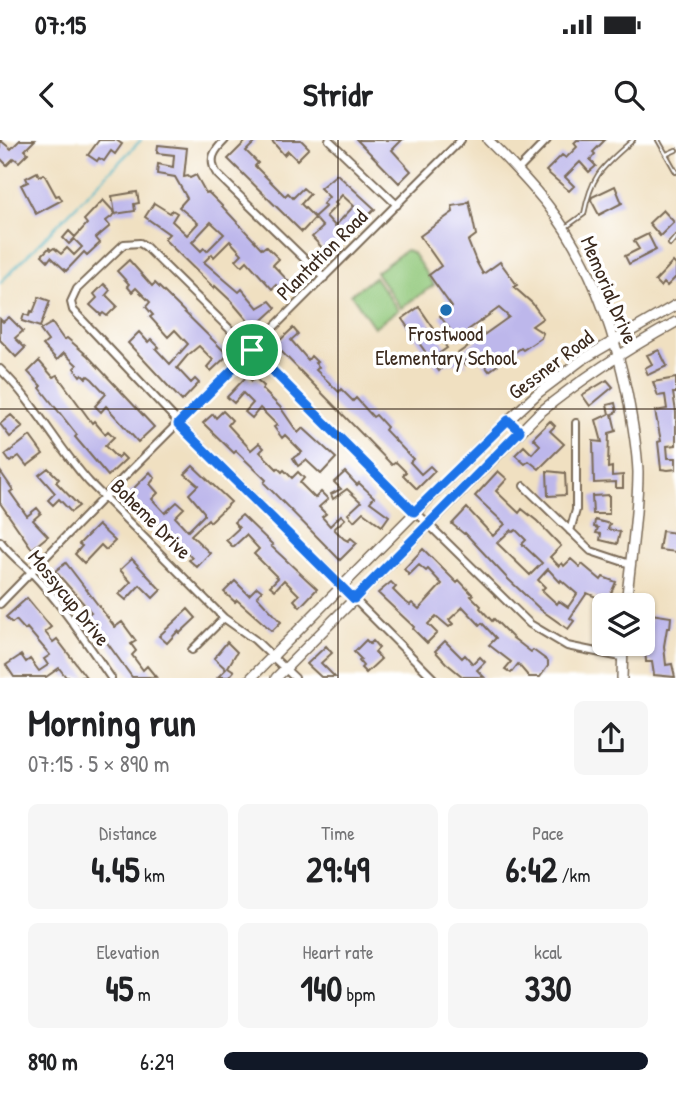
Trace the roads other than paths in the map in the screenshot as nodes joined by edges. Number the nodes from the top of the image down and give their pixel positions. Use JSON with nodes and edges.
{"nodes":[{"id":1,"x":225,"y":140,"type":"edge"},
{"id":2,"x":329,"y":140,"type":"edge"},
{"id":3,"x":461,"y":140,"type":"edge"},
{"id":4,"x":488,"y":140,"type":"edge"},
{"id":5,"x":547,"y":140,"type":"edge"},
{"id":6,"x":633,"y":140,"type":"edge"},
{"id":7,"x":658,"y":140,"type":"edge"},
{"id":8,"x":676,"y":150,"type":"edge"},
{"id":9,"x":667,"y":154,"type":"junction"},
{"id":10,"x":518,"y":170,"type":"junction"},
{"id":11,"x":676,"y":172,"type":"edge"},
{"id":12,"x":397,"y":205,"type":"junction"},
{"id":13,"x":563,"y":228,"type":"junction"},
{"id":14,"x":676,"y":237,"type":"edge"},
{"id":15,"x":670,"y":244,"type":"dead end"},
{"id":16,"x":324,"y":278,"type":"junction"},
{"id":17,"x":676,"y":305,"type":"edge"},
{"id":18,"x":676,"y":322,"type":"edge"},
{"id":19,"x":615,"y":340,"type":"junction"},
{"id":20,"x":252,"y":350,"type":"junction"},
{"id":21,"x":619,"y":355,"type":"junction"},
{"id":22,"x":0,"y":369,"type":"edge"},
{"id":23,"x":508,"y":420,"type":"junction"},
{"id":24,"x":178,"y":424,"type":"junction"},
{"id":25,"x":576,"y":424,"type":"dead end"},
{"id":26,"x":520,"y":431,"type":"junction"},
{"id":27,"x":524,"y":486,"type":"dead end"},
{"id":28,"x":104,"y":497,"type":"junction"},
{"id":29,"x":414,"y":512,"type":"junction"},
{"id":30,"x":427,"y":524,"type":"junction"},
{"id":31,"x":570,"y":531,"type":"junction"},
{"id":32,"x":0,"y":541,"type":"edge"},
{"id":33,"x":630,"y":564,"type":"junction"},
{"id":34,"x":30,"y":572,"type":"junction"},
{"id":35,"x":341,"y":587,"type":"junction"},
{"id":36,"x":627,"y":593,"type":"edge"},
{"id":37,"x":354,"y":599,"type":"junction"},
{"id":38,"x":0,"y":604,"type":"edge"},
{"id":39,"x":224,"y":618,"type":"junction"},
{"id":40,"x":192,"y":650,"type":"dead end"},
{"id":41,"x":272,"y":655,"type":"junction"},
{"id":42,"x":621,"y":657,"type":"joint"},
{"id":43,"x":285,"y":668,"type":"junction"},
{"id":44,"x":111,"y":677,"type":"edge"},
{"id":45,"x":250,"y":677,"type":"edge"},
{"id":46,"x":276,"y":677,"type":"edge"},
{"id":47,"x":295,"y":677,"type":"edge"},
{"id":48,"x":433,"y":677,"type":"edge"},
{"id":49,"x":622,"y":677,"type":"edge"}],
"edges":[{"from":1,"to":16,"type":"street"},
{"from":2,"to":12,"type":"street"},
{"from":3,"to":12,"type":"street","name":"Plantation Road"},
{"from":4,"to":10,"type":"main road","name":"Memorial Drive"},
{"from":5,"to":10,"type":"street"},
{"from":6,"to":13,"type":"lane"},
{"from":7,"to":9,"type":"lane"},
{"from":8,"to":9,"type":"lane"},
{"from":9,"to":11,"type":"lane"},
{"from":10,"to":13,"type":"main road","name":"Memorial Drive"},
{"from":12,"to":16,"type":"street","name":"Plantation Road"},
{"from":13,"to":19,"type":"main road","name":"Memorial Drive"},
{"from":14,"to":15,"type":"lane"},
{"from":16,"to":20,"type":"street","name":"Plantation Road"},
{"from":17,"to":19,"type":"main road","name":"Gessner Road"},
{"from":18,"to":21,"type":"main road","name":"Gessner Road"},
{"from":19,"to":21,"type":"main road","name":"Memorial Drive"},
{"from":19,"to":23,"type":"main road","name":"Gessner Road"},
{"from":20,"to":24,"type":"street","name":"Plantation Road"},
{"from":20,"to":24,"type":"street"},
{"from":20,"to":29,"type":"street"},
{"from":21,"to":26,"type":"main road","name":"Gessner Road"},
{"from":21,"to":33,"type":"main road","name":"Memorial Drive"},
{"from":22,"to":28,"type":"street","name":"Boheme Drive"},
{"from":23,"to":26,"type":"lane"},
{"from":23,"to":29,"type":"main road","name":"Gessner Road"},
{"from":24,"to":28,"type":"street","name":"Plantation Road"},
{"from":24,"to":35,"type":"street"},
{"from":25,"to":31,"type":"street"},
{"from":26,"to":30,"type":"main road","name":"Gessner Road"},
{"from":27,"to":31,"type":"street"},
{"from":28,"to":34,"type":"street","name":"Plantation Road"},
{"from":28,"to":39,"type":"street","name":"Boheme Drive"},
{"from":29,"to":30,"type":"street"},
{"from":29,"to":35,"type":"main road","name":"Gessner Road"},
{"from":30,"to":37,"type":"main road","name":"Gessner Road"},
{"from":30,"to":42,"type":"street"},
{"from":31,"to":33,"type":"street"},
{"from":32,"to":34,"type":"street","name":"Mossycup Drive"},
{"from":33,"to":36,"type":"main road","name":"Memorial Drive"},
{"from":34,"to":38,"type":"street","name":"Plantation Road"},
{"from":34,"to":44,"type":"street","name":"Mossycup Drive"},
{"from":35,"to":37,"type":"street"},
{"from":35,"to":41,"type":"main road","name":"Gessner Road"},
{"from":37,"to":43,"type":"main road","name":"Gessner Road"},
{"from":37,"to":48,"type":"street"},
{"from":39,"to":40,"type":"street"},
{"from":39,"to":41,"type":"street","name":"Boheme Drive"},
{"from":41,"to":43,"type":"street","name":"Boheme Drive"},
{"from":41,"to":45,"type":"main road","name":"Gessner Road"},
{"from":42,"to":49,"type":"main road"},
{"from":43,"to":46,"type":"main road","name":"Gessner Road"},
{"from":43,"to":47,"type":"street","name":"Boheme Drive"}]}
